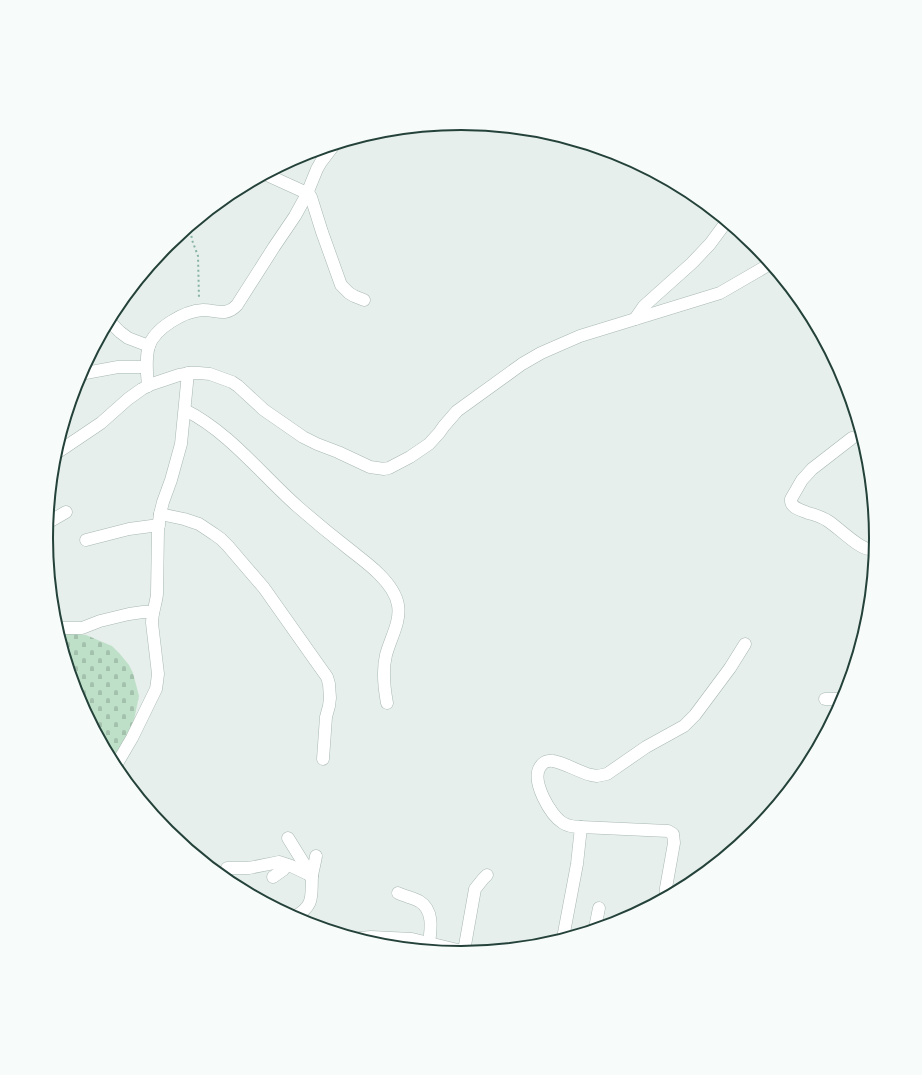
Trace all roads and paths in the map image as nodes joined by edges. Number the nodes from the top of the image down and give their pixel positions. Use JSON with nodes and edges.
{"nodes":[{"id":1,"x":329,"y":151,"type":"edge"},
{"id":2,"x":272,"y":177,"type":"edge"},
{"id":3,"x":308,"y":193,"type":"junction"},
{"id":4,"x":723,"y":226,"type":"edge"},
{"id":5,"x":191,"y":232,"type":"edge"},
{"id":6,"x":766,"y":266,"type":"edge"},
{"id":7,"x":364,"y":300,"type":"dead end"},
{"id":8,"x":199,"y":311,"type":"junction"},
{"id":9,"x":635,"y":319,"type":"junction"},
{"id":10,"x":113,"y":325,"type":"edge"},
{"id":11,"x":149,"y":346,"type":"junction"},
{"id":12,"x":146,"y":367,"type":"junction"},
{"id":13,"x":88,"y":373,"type":"edge"},
{"id":14,"x":188,"y":373,"type":"junction"},
{"id":15,"x":148,"y":386,"type":"junction"},
{"id":16,"x":185,"y":410,"type":"junction"},
{"id":17,"x":852,"y":438,"type":"dead end"},
{"id":18,"x":63,"y":448,"type":"edge"},
{"id":19,"x":66,"y":512,"type":"dead end"},
{"id":20,"x":54,"y":519,"type":"edge"},
{"id":21,"x":160,"y":520,"type":"junction"},
{"id":22,"x":86,"y":540,"type":"dead end"},
{"id":23,"x":869,"y":549,"type":"edge"},
{"id":24,"x":153,"y":612,"type":"junction"},
{"id":25,"x":64,"y":628,"type":"edge"},
{"id":26,"x":745,"y":644,"type":"dead end"},
{"id":27,"x":836,"y":699,"type":"edge"},
{"id":28,"x":826,"y":700,"type":"dead end"},
{"id":29,"x":387,"y":703,"type":"dead end"},
{"id":30,"x":324,"y":759,"type":"dead end"},
{"id":31,"x":119,"y":760,"type":"edge"},
{"id":32,"x":581,"y":827,"type":"junction"},
{"id":33,"x":288,"y":838,"type":"dead end"},
{"id":34,"x":316,"y":856,"type":"dead end"},
{"id":35,"x":288,"y":865,"type":"junction"},
{"id":36,"x":227,"y":868,"type":"dead end"},
{"id":37,"x":310,"y":875,"type":"junction"},
{"id":38,"x":487,"y":875,"type":"dead end"},
{"id":39,"x":273,"y":877,"type":"dead end"},
{"id":40,"x":666,"y":890,"type":"edge"},
{"id":41,"x":398,"y":893,"type":"dead end"},
{"id":42,"x":600,"y":908,"type":"dead end"},
{"id":43,"x":302,"y":912,"type":"edge"},
{"id":44,"x":596,"y":922,"type":"edge"},
{"id":45,"x":564,"y":933,"type":"edge"},
{"id":46,"x":379,"y":937,"type":"edge"},
{"id":47,"x":429,"y":943,"type":"junction"},
{"id":48,"x":438,"y":945,"type":"edge"},
{"id":49,"x":466,"y":946,"type":"edge"}],
"edges":[{"from":1,"to":3,"type":"street"},
{"from":2,"to":3,"type":"street"},
{"from":3,"to":7,"type":"street"},
{"from":3,"to":8,"type":"street"},
{"from":4,"to":9,"type":"street"},
{"from":5,"to":8,"type":"path"},
{"from":6,"to":9,"type":"street"},
{"from":8,"to":11,"type":"street"},
{"from":9,"to":14,"type":"street"},
{"from":10,"to":11,"type":"street"},
{"from":11,"to":12,"type":"street"},
{"from":12,"to":13,"type":"street"},
{"from":12,"to":15,"type":"street"},
{"from":14,"to":15,"type":"street"},
{"from":14,"to":16,"type":"street"},
{"from":15,"to":18,"type":"street"},
{"from":16,"to":21,"type":"street"},
{"from":16,"to":29,"type":"street"},
{"from":17,"to":23,"type":"street"},
{"from":19,"to":20,"type":"street"},
{"from":21,"to":22,"type":"street"},
{"from":21,"to":24,"type":"street"},
{"from":21,"to":30,"type":"street"},
{"from":24,"to":25,"type":"street"},
{"from":24,"to":31,"type":"street"},
{"from":26,"to":32,"type":"street"},
{"from":27,"to":28,"type":"street"},
{"from":32,"to":40,"type":"street"},
{"from":32,"to":45,"type":"street"},
{"from":33,"to":37,"type":"street"},
{"from":34,"to":37,"type":"street"},
{"from":35,"to":36,"type":"street"},
{"from":35,"to":37,"type":"street"},
{"from":35,"to":39,"type":"street"},
{"from":37,"to":43,"type":"street"},
{"from":38,"to":49,"type":"street"},
{"from":41,"to":47,"type":"street"},
{"from":42,"to":44,"type":"street"},
{"from":46,"to":47,"type":"street"},
{"from":47,"to":48,"type":"street"}]}
